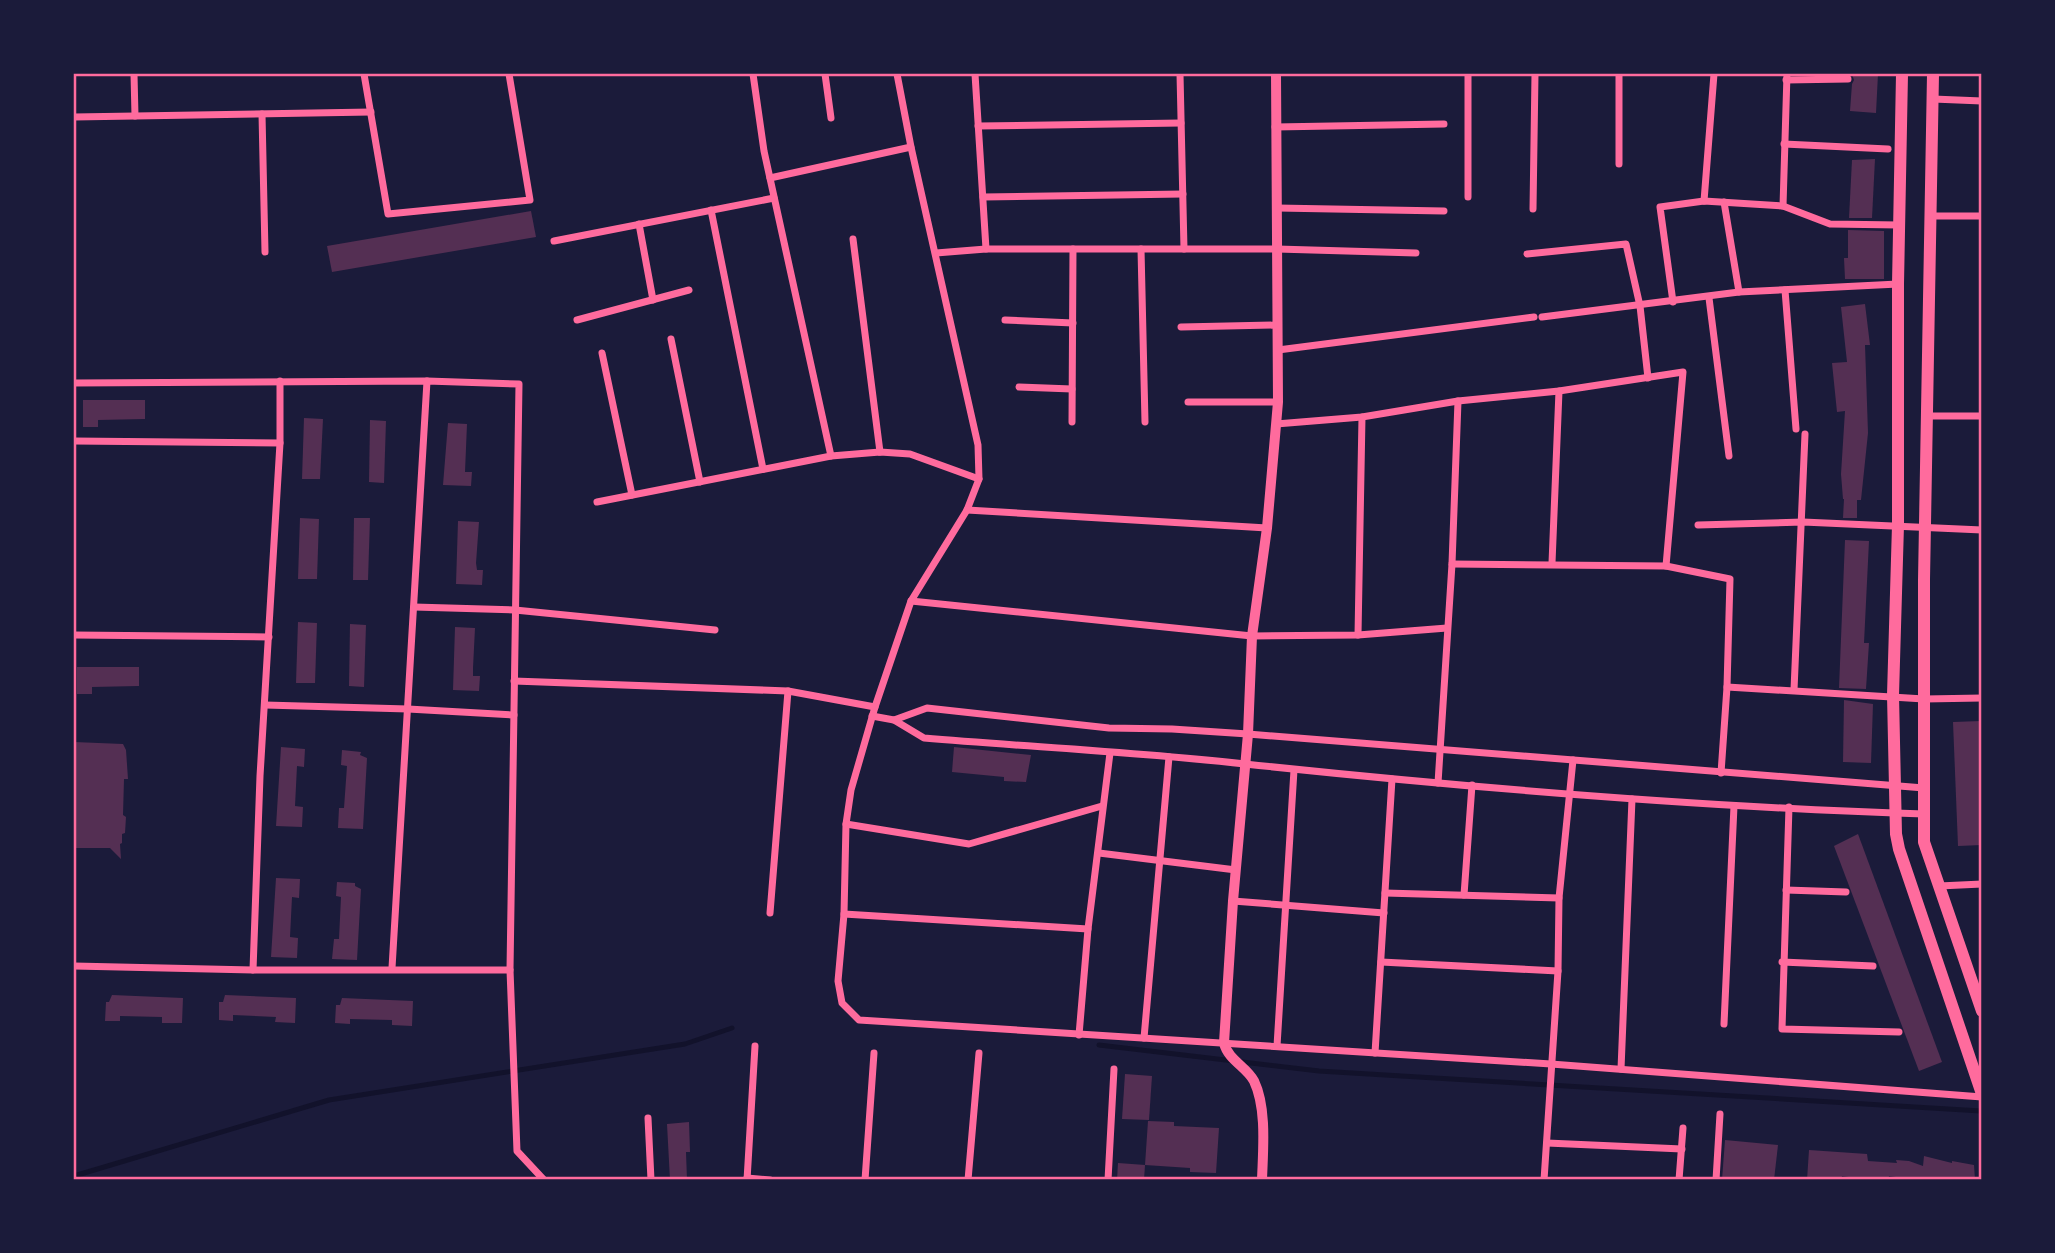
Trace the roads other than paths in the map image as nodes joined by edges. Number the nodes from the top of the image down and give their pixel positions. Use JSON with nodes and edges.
{"nodes":[{"id":1,"x":134,"y":74,"type":"edge"},
{"id":2,"x":364,"y":74,"type":"edge"},
{"id":3,"x":509,"y":74,"type":"edge"},
{"id":4,"x":753,"y":74,"type":"edge"},
{"id":5,"x":825,"y":74,"type":"edge"},
{"id":6,"x":897,"y":74,"type":"edge"},
{"id":7,"x":975,"y":74,"type":"edge"},
{"id":8,"x":1180,"y":74,"type":"edge"},
{"id":9,"x":1276,"y":74,"type":"edge"},
{"id":10,"x":1468,"y":74,"type":"edge"},
{"id":11,"x":1535,"y":74,"type":"edge"},
{"id":12,"x":1619,"y":74,"type":"edge"},
{"id":13,"x":1714,"y":74,"type":"edge"},
{"id":14,"x":1902,"y":74,"type":"edge"},
{"id":15,"x":1934,"y":74,"type":"edge"},
{"id":16,"x":1786,"y":77,"type":"edge"},
{"id":17,"x":1848,"y":79,"type":"dead end"},
{"id":18,"x":1933,"y":99,"type":"junction"},
{"id":19,"x":1982,"y":102,"type":"edge"},
{"id":20,"x":371,"y":111,"type":"junction"},
{"id":21,"x":262,"y":114,"type":"junction"},
{"id":22,"x":135,"y":116,"type":"junction"},
{"id":23,"x":74,"y":117,"type":"edge"},
{"id":24,"x":831,"y":118,"type":"dead end"},
{"id":25,"x":1181,"y":123,"type":"junction"},
{"id":26,"x":1444,"y":124,"type":"dead end"},
{"id":27,"x":978,"y":126,"type":"junction"},
{"id":28,"x":1275,"y":127,"type":"junction"},
{"id":29,"x":1784,"y":144,"type":"junction"},
{"id":30,"x":911,"y":147,"type":"junction"},
{"id":31,"x":1888,"y":149,"type":"dead end"},
{"id":32,"x":1619,"y":164,"type":"dead end"},
{"id":33,"x":770,"y":178,"type":"junction"},
{"id":34,"x":1182,"y":194,"type":"junction"},
{"id":35,"x":983,"y":197,"type":"junction"},
{"id":36,"x":1468,"y":197,"type":"dead end"},
{"id":37,"x":774,"y":198,"type":"junction"},
{"id":38,"x":1704,"y":201,"type":"junction"},
{"id":39,"x":1724,"y":202,"type":"junction"},
{"id":40,"x":1783,"y":206,"type":"junction"},
{"id":41,"x":1277,"y":208,"type":"junction"},
{"id":42,"x":1533,"y":209,"type":"dead end"},
{"id":43,"x":711,"y":210,"type":"junction"},
{"id":44,"x":1444,"y":211,"type":"dead end"},
{"id":45,"x":1930,"y":216,"type":"junction"},
{"id":46,"x":1982,"y":216,"type":"edge"},
{"id":47,"x":639,"y":224,"type":"junction"},
{"id":48,"x":1899,"y":225,"type":"junction"},
{"id":49,"x":853,"y":239,"type":"dead end"},
{"id":50,"x":554,"y":241,"type":"dead end"},
{"id":51,"x":986,"y":249,"type":"junction"},
{"id":52,"x":1073,"y":249,"type":"junction"},
{"id":53,"x":1142,"y":249,"type":"junction"},
{"id":54,"x":1184,"y":249,"type":"junction"},
{"id":55,"x":1277,"y":249,"type":"junction"},
{"id":56,"x":265,"y":252,"type":"dead end"},
{"id":57,"x":936,"y":253,"type":"junction"},
{"id":58,"x":1416,"y":253,"type":"dead end"},
{"id":59,"x":1527,"y":254,"type":"dead end"},
{"id":60,"x":1898,"y":284,"type":"junction"},
{"id":61,"x":689,"y":290,"type":"dead end"},
{"id":62,"x":1785,"y":290,"type":"junction"},
{"id":63,"x":1739,"y":292,"type":"junction"},
{"id":64,"x":1709,"y":298,"type":"junction"},
{"id":65,"x":653,"y":300,"type":"junction"},
{"id":66,"x":1673,"y":302,"type":"junction"},
{"id":67,"x":1640,"y":306,"type":"junction"},
{"id":68,"x":577,"y":320,"type":"dead end"},
{"id":69,"x":1005,"y":320,"type":"dead end"},
{"id":70,"x":1073,"y":323,"type":"junction"},
{"id":71,"x":1278,"y":325,"type":"junction"},
{"id":72,"x":1181,"y":327,"type":"dead end"},
{"id":73,"x":671,"y":339,"type":"dead end"},
{"id":74,"x":1278,"y":350,"type":"junction"},
{"id":75,"x":602,"y":354,"type":"dead end"},
{"id":76,"x":1648,"y":378,"type":"junction"},
{"id":77,"x":280,"y":381,"type":"junction"},
{"id":78,"x":427,"y":381,"type":"junction"},
{"id":79,"x":74,"y":383,"type":"edge"},
{"id":80,"x":1019,"y":387,"type":"dead end"},
{"id":81,"x":1072,"y":389,"type":"junction"},
{"id":82,"x":1559,"y":391,"type":"junction"},
{"id":83,"x":1458,"y":401,"type":"junction"},
{"id":84,"x":1188,"y":402,"type":"dead end"},
{"id":85,"x":1278,"y":402,"type":"junction"},
{"id":86,"x":1927,"y":416,"type":"junction"},
{"id":87,"x":1982,"y":416,"type":"edge"},
{"id":88,"x":1362,"y":418,"type":"junction"},
{"id":89,"x":1072,"y":422,"type":"dead end"},
{"id":90,"x":1145,"y":422,"type":"dead end"},
{"id":91,"x":1276,"y":424,"type":"junction"},
{"id":92,"x":1796,"y":429,"type":"dead end"},
{"id":93,"x":1805,"y":434,"type":"dead end"},
{"id":94,"x":74,"y":441,"type":"edge"},
{"id":95,"x":280,"y":443,"type":"junction"},
{"id":96,"x":880,"y":452,"type":"junction"},
{"id":97,"x":831,"y":456,"type":"junction"},
{"id":98,"x":1728,"y":456,"type":"dead end"},
{"id":99,"x":763,"y":469,"type":"junction"},
{"id":100,"x":979,"y":479,"type":"junction"},
{"id":101,"x":700,"y":482,"type":"junction"},
{"id":102,"x":632,"y":495,"type":"junction"},
{"id":103,"x":597,"y":502,"type":"dead end"},
{"id":104,"x":967,"y":510,"type":"junction"},
{"id":105,"x":1803,"y":522,"type":"junction"},
{"id":106,"x":1698,"y":525,"type":"dead end"},
{"id":107,"x":1898,"y":525,"type":"junction"},
{"id":108,"x":1925,"y":526,"type":"junction"},
{"id":109,"x":1267,"y":528,"type":"junction"},
{"id":110,"x":1982,"y":530,"type":"edge"},
{"id":111,"x":1452,"y":564,"type":"junction"},
{"id":112,"x":1552,"y":564,"type":"junction"},
{"id":113,"x":1666,"y":566,"type":"junction"},
{"id":114,"x":911,"y":601,"type":"junction"},
{"id":115,"x":414,"y":607,"type":"junction"},
{"id":116,"x":515,"y":610,"type":"junction"},
{"id":117,"x":1447,"y":628,"type":"junction"},
{"id":118,"x":715,"y":630,"type":"dead end"},
{"id":119,"x":74,"y":635,"type":"edge"},
{"id":120,"x":1358,"y":635,"type":"junction"},
{"id":121,"x":1252,"y":636,"type":"junction"},
{"id":122,"x":269,"y":637,"type":"junction"},
{"id":123,"x":514,"y":681,"type":"junction"},
{"id":124,"x":1727,"y":687,"type":"junction"},
{"id":125,"x":1794,"y":690,"type":"junction"},
{"id":126,"x":788,"y":691,"type":"junction"},
{"id":127,"x":1892,"y":695,"type":"junction"},
{"id":128,"x":1924,"y":698,"type":"junction"},
{"id":129,"x":1982,"y":698,"type":"edge"},
{"id":130,"x":265,"y":705,"type":"junction"},
{"id":131,"x":875,"y":707,"type":"junction"},
{"id":132,"x":408,"y":709,"type":"junction"},
{"id":133,"x":514,"y":715,"type":"junction"},
{"id":134,"x":872,"y":716,"type":"junction"},
{"id":135,"x":894,"y":720,"type":"junction"},
{"id":136,"x":1248,"y":734,"type":"junction"},
{"id":137,"x":1442,"y":750,"type":"junction"},
{"id":138,"x":1110,"y":753,"type":"junction"},
{"id":139,"x":1169,"y":757,"type":"junction"},
{"id":140,"x":1573,"y":760,"type":"junction"},
{"id":141,"x":1245,"y":764,"type":"junction"},
{"id":142,"x":1294,"y":770,"type":"junction"},
{"id":143,"x":1721,"y":773,"type":"junction"},
{"id":144,"x":1392,"y":779,"type":"junction"},
{"id":145,"x":1438,"y":783,"type":"junction"},
{"id":146,"x":1472,"y":785,"type":"junction"},
{"id":147,"x":1894,"y":786,"type":"junction"},
{"id":148,"x":1924,"y":788,"type":"junction"},
{"id":149,"x":1571,"y":793,"type":"junction"},
{"id":150,"x":1632,"y":799,"type":"junction"},
{"id":151,"x":1102,"y":806,"type":"junction"},
{"id":152,"x":1734,"y":806,"type":"junction"},
{"id":153,"x":1788,"y":807,"type":"junction"},
{"id":154,"x":1895,"y":813,"type":"junction"},
{"id":155,"x":1924,"y":814,"type":"junction"},
{"id":156,"x":846,"y":824,"type":"junction"},
{"id":157,"x":1099,"y":853,"type":"junction"},
{"id":158,"x":1159,"y":862,"type":"junction"},
{"id":159,"x":1236,"y":870,"type":"junction"},
{"id":160,"x":1982,"y":884,"type":"edge"},
{"id":161,"x":1939,"y":886,"type":"junction"},
{"id":162,"x":1786,"y":890,"type":"junction"},
{"id":163,"x":1846,"y":892,"type":"dead end"},
{"id":164,"x":1385,"y":893,"type":"junction"},
{"id":165,"x":1464,"y":895,"type":"junction"},
{"id":166,"x":1559,"y":898,"type":"junction"},
{"id":167,"x":1233,"y":901,"type":"junction"},
{"id":168,"x":1286,"y":905,"type":"junction"},
{"id":169,"x":770,"y":913,"type":"dead end"},
{"id":170,"x":1384,"y":913,"type":"junction"},
{"id":171,"x":844,"y":914,"type":"junction"},
{"id":172,"x":1088,"y":929,"type":"junction"},
{"id":173,"x":1381,"y":962,"type":"junction"},
{"id":174,"x":1782,"y":962,"type":"junction"},
{"id":175,"x":1873,"y":965,"type":"dead end"},
{"id":176,"x":74,"y":966,"type":"edge"},
{"id":177,"x":392,"y":968,"type":"junction"},
{"id":178,"x":254,"y":970,"type":"junction"},
{"id":179,"x":510,"y":970,"type":"junction"},
{"id":180,"x":1558,"y":971,"type":"junction"},
{"id":181,"x":1975,"y":972,"type":"edge"},
{"id":182,"x":1982,"y":1011,"type":"edge"},
{"id":183,"x":1724,"y":1024,"type":"dead end"},
{"id":184,"x":1899,"y":1032,"type":"dead end"},
{"id":185,"x":1079,"y":1035,"type":"junction"},
{"id":186,"x":1144,"y":1038,"type":"junction"},
{"id":187,"x":755,"y":1045,"type":"dead end"},
{"id":188,"x":1277,"y":1046,"type":"junction"},
{"id":189,"x":1225,"y":1047,"type":"junction"},
{"id":190,"x":979,"y":1053,"type":"dead end"},
{"id":191,"x":1375,"y":1053,"type":"junction"},
{"id":192,"x":874,"y":1054,"type":"dead end"},
{"id":193,"x":1551,"y":1064,"type":"junction"},
{"id":194,"x":1114,"y":1069,"type":"dead end"},
{"id":195,"x":1621,"y":1069,"type":"junction"},
{"id":196,"x":1982,"y":1096,"type":"edge"},
{"id":197,"x":1720,"y":1114,"type":"dead end"},
{"id":198,"x":648,"y":1118,"type":"dead end"},
{"id":199,"x":1683,"y":1128,"type":"dead end"},
{"id":200,"x":1547,"y":1143,"type":"junction"},
{"id":201,"x":1682,"y":1149,"type":"junction"},
{"id":202,"x":747,"y":1179,"type":"edge"},
{"id":203,"x":544,"y":1180,"type":"edge"},
{"id":204,"x":651,"y":1180,"type":"edge"},
{"id":205,"x":770,"y":1180,"type":"edge"},
{"id":206,"x":865,"y":1180,"type":"edge"},
{"id":207,"x":968,"y":1180,"type":"edge"},
{"id":208,"x":1108,"y":1180,"type":"edge"},
{"id":209,"x":1262,"y":1180,"type":"edge"},
{"id":210,"x":1544,"y":1180,"type":"edge"},
{"id":211,"x":1679,"y":1180,"type":"edge"},
{"id":212,"x":1716,"y":1180,"type":"edge"}],
"edges":[{"from":1,"to":22,"type":"street"},
{"from":2,"to":20,"type":"street"},
{"from":3,"to":20,"type":"street"},
{"from":4,"to":33,"type":"street"},
{"from":5,"to":24,"type":"street"},
{"from":6,"to":30,"type":"street"},
{"from":7,"to":27,"type":"street"},
{"from":8,"to":25,"type":"street"},
{"from":9,"to":28,"type":"street"},
{"from":10,"to":36,"type":"street"},
{"from":11,"to":42,"type":"street"},
{"from":12,"to":32,"type":"street"},
{"from":13,"to":38,"type":"street"},
{"from":14,"to":48,"type":"main road"},
{"from":15,"to":18,"type":"main road"},
{"from":16,"to":17,"type":"street"},
{"from":16,"to":29,"type":"street"},
{"from":18,"to":19,"type":"street"},
{"from":18,"to":45,"type":"main road"},
{"from":20,"to":21,"type":"street"},
{"from":21,"to":22,"type":"street"},
{"from":21,"to":56,"type":"street"},
{"from":22,"to":23,"type":"street"},
{"from":25,"to":27,"type":"street"},
{"from":25,"to":34,"type":"street"},
{"from":26,"to":28,"type":"street"},
{"from":27,"to":35,"type":"street"},
{"from":28,"to":41,"type":"street"},
{"from":29,"to":31,"type":"street"},
{"from":29,"to":40,"type":"street"},
{"from":30,"to":33,"type":"street"},
{"from":30,"to":57,"type":"street"},
{"from":33,"to":37,"type":"street"},
{"from":34,"to":35,"type":"street"},
{"from":34,"to":54,"type":"street"},
{"from":35,"to":51,"type":"street"},
{"from":37,"to":43,"type":"street"},
{"from":37,"to":97,"type":"street"},
{"from":38,"to":39,"type":"street"},
{"from":38,"to":66,"type":"street"},
{"from":39,"to":40,"type":"street"},
{"from":39,"to":63,"type":"street"},
{"from":40,"to":48,"type":"street"},
{"from":41,"to":44,"type":"street"},
{"from":41,"to":55,"type":"street"},
{"from":43,"to":47,"type":"street"},
{"from":43,"to":99,"type":"street"},
{"from":45,"to":46,"type":"street"},
{"from":45,"to":86,"type":"main road"},
{"from":47,"to":50,"type":"street"},
{"from":47,"to":65,"type":"street"},
{"from":48,"to":60,"type":"main road"},
{"from":49,"to":96,"type":"street"},
{"from":51,"to":52,"type":"street"},
{"from":51,"to":57,"type":"street"},
{"from":52,"to":53,"type":"street"},
{"from":52,"to":70,"type":"street"},
{"from":53,"to":54,"type":"street"},
{"from":53,"to":90,"type":"street"},
{"from":54,"to":55,"type":"street"},
{"from":55,"to":58,"type":"street"},
{"from":55,"to":71,"type":"street"},
{"from":57,"to":100,"type":"street"},
{"from":59,"to":67,"type":"street"},
{"from":60,"to":62,"type":"street"},
{"from":60,"to":107,"type":"main road"},
{"from":61,"to":65,"type":"street"},
{"from":62,"to":63,"type":"street"},
{"from":62,"to":92,"type":"street"},
{"from":63,"to":64,"type":"street"},
{"from":64,"to":66,"type":"street"},
{"from":64,"to":98,"type":"street"},
{"from":65,"to":68,"type":"street"},
{"from":66,"to":67,"type":"street"},
{"from":67,"to":74,"type":"street"},
{"from":67,"to":76,"type":"street"},
{"from":69,"to":70,"type":"street"},
{"from":70,"to":81,"type":"street"},
{"from":71,"to":72,"type":"street"},
{"from":71,"to":74,"type":"street"},
{"from":73,"to":101,"type":"street"},
{"from":74,"to":85,"type":"street"},
{"from":75,"to":102,"type":"street"},
{"from":76,"to":82,"type":"street"},
{"from":76,"to":113,"type":"street"},
{"from":77,"to":78,"type":"street"},
{"from":77,"to":79,"type":"street"},
{"from":77,"to":95,"type":"street"},
{"from":78,"to":115,"type":"street"},
{"from":78,"to":116,"type":"street"},
{"from":80,"to":81,"type":"street"},
{"from":81,"to":89,"type":"street"},
{"from":82,"to":83,"type":"street"},
{"from":82,"to":112,"type":"street"},
{"from":83,"to":88,"type":"street"},
{"from":83,"to":111,"type":"street"},
{"from":84,"to":85,"type":"street"},
{"from":85,"to":91,"type":"street"},
{"from":86,"to":87,"type":"street"},
{"from":86,"to":108,"type":"main road"},
{"from":88,"to":91,"type":"street"},
{"from":88,"to":120,"type":"street"},
{"from":91,"to":109,"type":"street"},
{"from":93,"to":105,"type":"street"},
{"from":94,"to":95,"type":"street"},
{"from":95,"to":122,"type":"street"},
{"from":96,"to":97,"type":"street"},
{"from":96,"to":100,"type":"street"},
{"from":97,"to":99,"type":"street"},
{"from":99,"to":101,"type":"street"},
{"from":100,"to":104,"type":"street"},
{"from":101,"to":102,"type":"street"},
{"from":102,"to":103,"type":"street"},
{"from":104,"to":109,"type":"street"},
{"from":104,"to":114,"type":"street"},
{"from":105,"to":106,"type":"street"},
{"from":105,"to":107,"type":"street"},
{"from":105,"to":125,"type":"street"},
{"from":107,"to":108,"type":"street"},
{"from":107,"to":127,"type":"main road"},
{"from":108,"to":110,"type":"street"},
{"from":108,"to":128,"type":"main road"},
{"from":109,"to":121,"type":"street"},
{"from":111,"to":112,"type":"street"},
{"from":111,"to":117,"type":"street"},
{"from":112,"to":113,"type":"street"},
{"from":113,"to":124,"type":"street"},
{"from":114,"to":121,"type":"street"},
{"from":114,"to":131,"type":"street"},
{"from":115,"to":116,"type":"street"},
{"from":115,"to":132,"type":"street"},
{"from":116,"to":118,"type":"street"},
{"from":116,"to":123,"type":"street"},
{"from":117,"to":120,"type":"street"},
{"from":117,"to":137,"type":"street"},
{"from":119,"to":122,"type":"street"},
{"from":120,"to":121,"type":"street"},
{"from":121,"to":136,"type":"street"},
{"from":122,"to":130,"type":"street"},
{"from":123,"to":126,"type":"street"},
{"from":123,"to":133,"type":"street"},
{"from":124,"to":125,"type":"street"},
{"from":124,"to":143,"type":"street"},
{"from":125,"to":127,"type":"street"},
{"from":126,"to":131,"type":"street"},
{"from":126,"to":169,"type":"street"},
{"from":127,"to":128,"type":"street"},
{"from":127,"to":147,"type":"main road"},
{"from":128,"to":129,"type":"street"},
{"from":128,"to":148,"type":"main road"},
{"from":130,"to":132,"type":"street"},
{"from":130,"to":178,"type":"street"},
{"from":131,"to":134,"type":"street"},
{"from":132,"to":133,"type":"street"},
{"from":132,"to":177,"type":"street"},
{"from":133,"to":179,"type":"street"},
{"from":134,"to":135,"type":"street"},
{"from":134,"to":156,"type":"street"},
{"from":135,"to":136,"type":"street"},
{"from":135,"to":138,"type":"street"},
{"from":136,"to":137,"type":"street"},
{"from":136,"to":141,"type":"street"},
{"from":137,"to":140,"type":"street"},
{"from":137,"to":145,"type":"street"},
{"from":138,"to":139,"type":"street"},
{"from":138,"to":151,"type":"street"},
{"from":139,"to":141,"type":"street"},
{"from":139,"to":158,"type":"street"},
{"from":140,"to":143,"type":"street"},
{"from":140,"to":149,"type":"street"},
{"from":141,"to":142,"type":"street"},
{"from":141,"to":159,"type":"street"},
{"from":142,"to":144,"type":"street"},
{"from":142,"to":168,"type":"street"},
{"from":143,"to":147,"type":"street"},
{"from":144,"to":145,"type":"street"},
{"from":144,"to":164,"type":"street"},
{"from":145,"to":146,"type":"street"},
{"from":146,"to":149,"type":"street"},
{"from":146,"to":165,"type":"street"},
{"from":147,"to":148,"type":"street"},
{"from":147,"to":154,"type":"main road"},
{"from":148,"to":155,"type":"main road"},
{"from":149,"to":150,"type":"street"},
{"from":149,"to":166,"type":"street"},
{"from":150,"to":152,"type":"street"},
{"from":150,"to":195,"type":"street"},
{"from":151,"to":156,"type":"street"},
{"from":151,"to":157,"type":"street"},
{"from":152,"to":153,"type":"street"},
{"from":152,"to":183,"type":"street"},
{"from":153,"to":154,"type":"street"},
{"from":153,"to":162,"type":"street"},
{"from":154,"to":155,"type":"street"},
{"from":154,"to":196,"type":"main road"},
{"from":155,"to":161,"type":"main road"},
{"from":156,"to":171,"type":"street"},
{"from":157,"to":158,"type":"street"},
{"from":157,"to":172,"type":"street"},
{"from":158,"to":159,"type":"street"},
{"from":158,"to":186,"type":"street"},
{"from":159,"to":167,"type":"street"},
{"from":160,"to":161,"type":"street"},
{"from":161,"to":181,"type":"main road"},
{"from":162,"to":163,"type":"street"},
{"from":162,"to":174,"type":"street"},
{"from":164,"to":165,"type":"street"},
{"from":164,"to":170,"type":"street"},
{"from":165,"to":166,"type":"street"},
{"from":166,"to":180,"type":"street"},
{"from":167,"to":168,"type":"street"},
{"from":167,"to":189,"type":"street"},
{"from":168,"to":170,"type":"street"},
{"from":168,"to":188,"type":"street"},
{"from":170,"to":173,"type":"street"},
{"from":171,"to":172,"type":"street"},
{"from":171,"to":185,"type":"street"},
{"from":172,"to":185,"type":"street"},
{"from":173,"to":180,"type":"street"},
{"from":173,"to":191,"type":"street"},
{"from":174,"to":175,"type":"street"},
{"from":174,"to":184,"type":"street"},
{"from":176,"to":178,"type":"street"},
{"from":177,"to":178,"type":"street"},
{"from":177,"to":179,"type":"street"},
{"from":179,"to":203,"type":"street"},
{"from":180,"to":193,"type":"street"},
{"from":181,"to":182,"type":"main road"},
{"from":185,"to":186,"type":"street"},
{"from":186,"to":189,"type":"street"},
{"from":187,"to":202,"type":"street"},
{"from":188,"to":189,"type":"street"},
{"from":188,"to":191,"type":"street"},
{"from":189,"to":209,"type":"street"},
{"from":190,"to":207,"type":"street"},
{"from":191,"to":193,"type":"street"},
{"from":192,"to":206,"type":"street"},
{"from":193,"to":195,"type":"street"},
{"from":193,"to":200,"type":"street"},
{"from":194,"to":208,"type":"street"},
{"from":195,"to":196,"type":"street"},
{"from":197,"to":212,"type":"street"},
{"from":198,"to":204,"type":"street"},
{"from":199,"to":201,"type":"street"},
{"from":200,"to":201,"type":"street"},
{"from":200,"to":210,"type":"street"},
{"from":201,"to":211,"type":"street"},
{"from":202,"to":205,"type":"street"}]}
